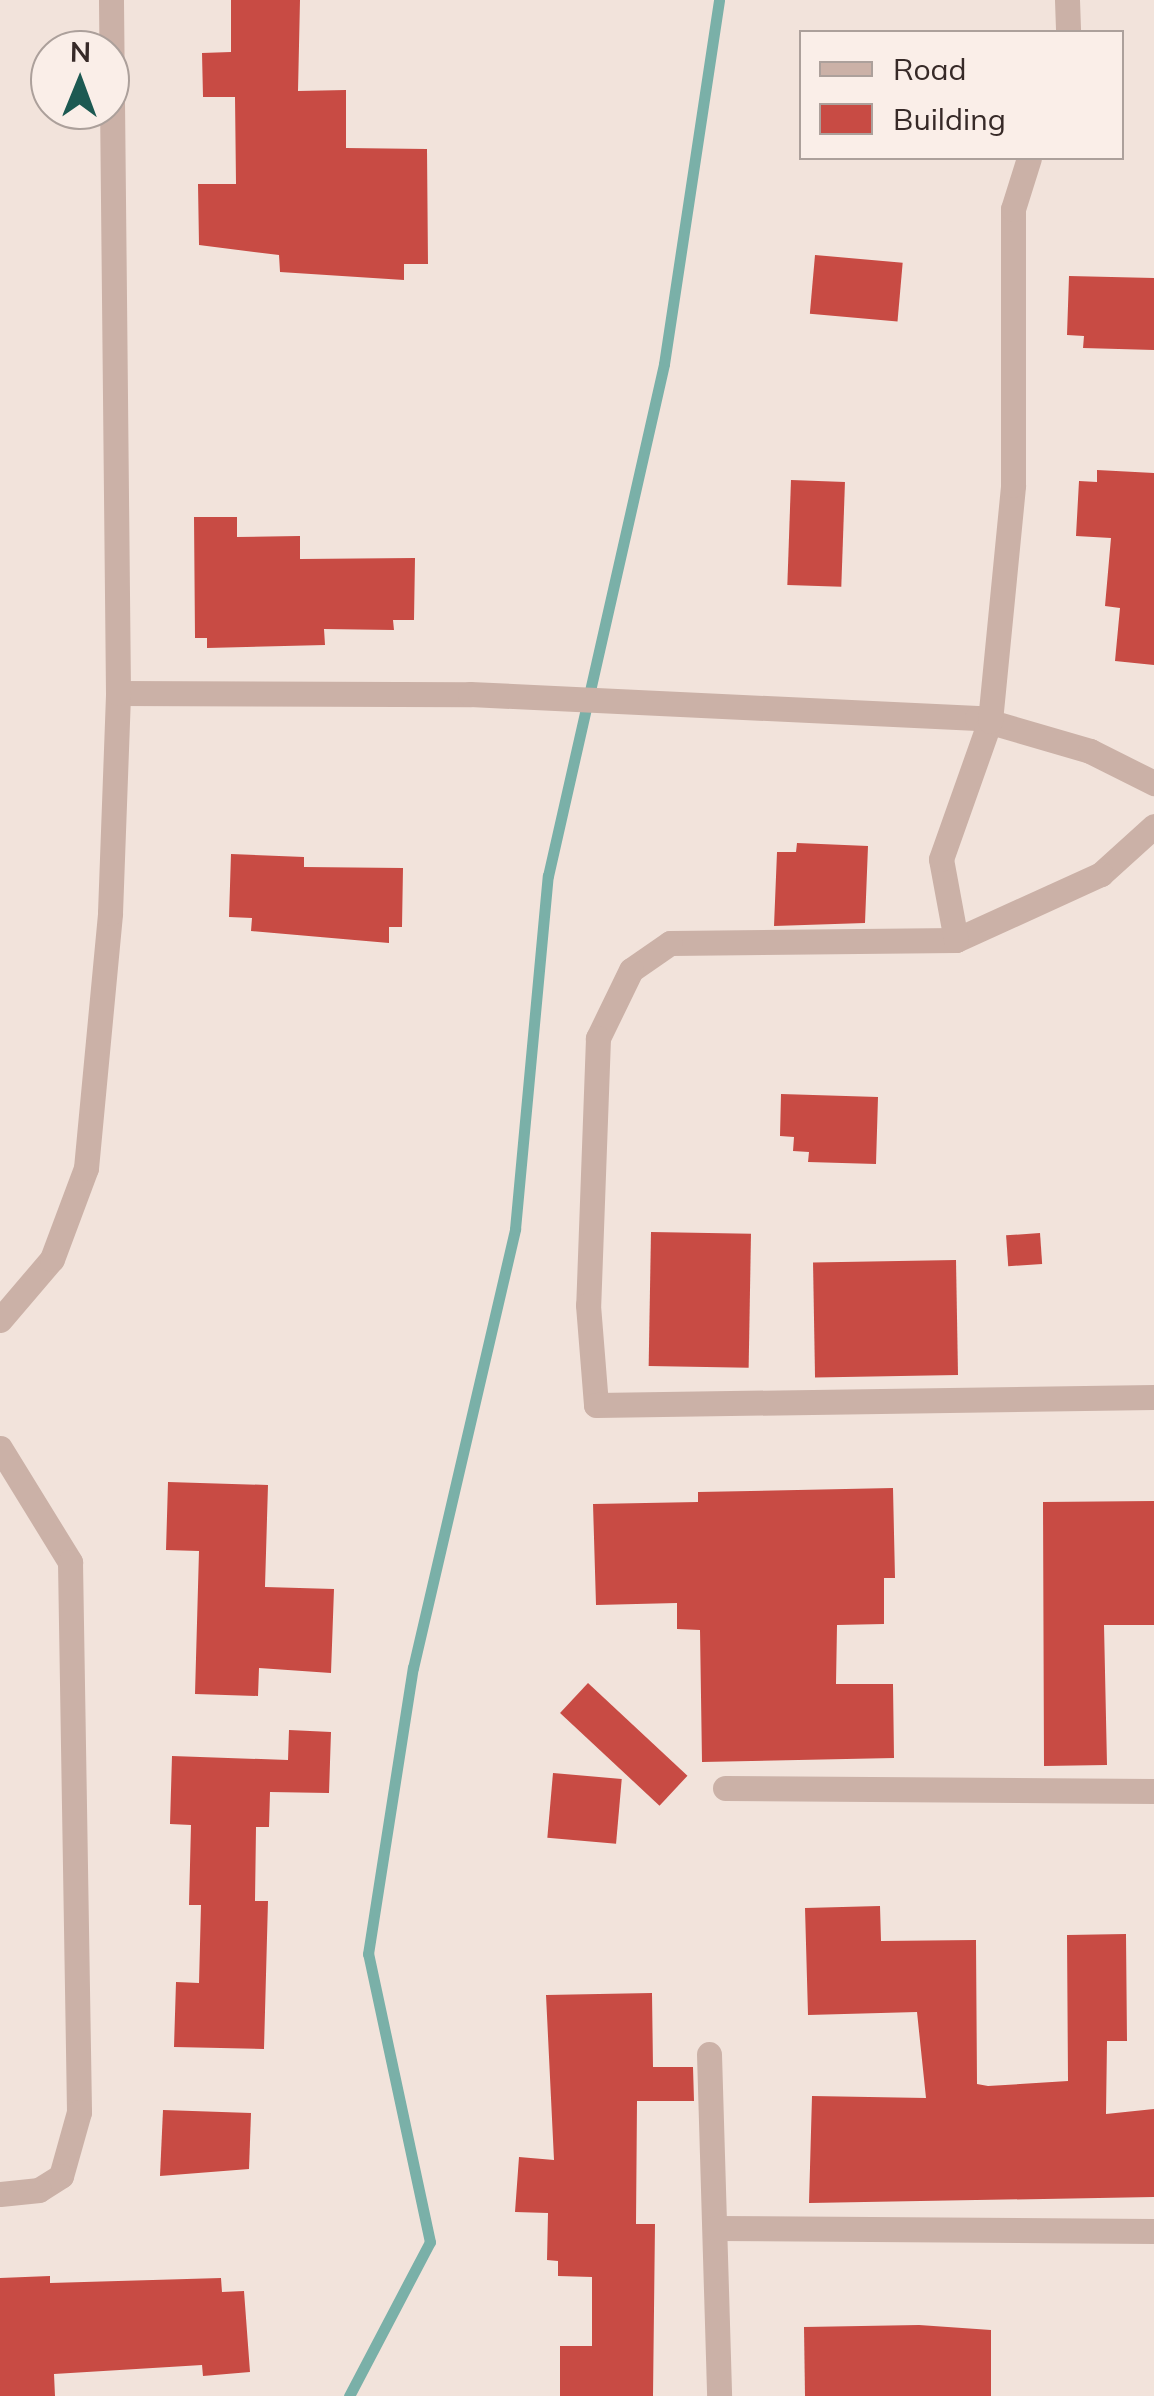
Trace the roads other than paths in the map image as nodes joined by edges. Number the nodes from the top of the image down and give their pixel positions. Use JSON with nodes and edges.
{"nodes":[{"id":1,"x":111,"y":0,"type":"edge"},
{"id":2,"x":1067,"y":0,"type":"edge"},
{"id":3,"x":1068,"y":30,"type":"edge"},
{"id":4,"x":1028,"y":160,"type":"edge"},
{"id":5,"x":118,"y":693,"type":"junction"},
{"id":6,"x":990,"y":721,"type":"junction"},
{"id":7,"x":1154,"y":783,"type":"edge"},
{"id":8,"x":1154,"y":826,"type":"edge"},
{"id":9,"x":956,"y":940,"type":"junction"},
{"id":10,"x":0,"y":1320,"type":"edge"},
{"id":11,"x":1154,"y":1396,"type":"edge"},
{"id":12,"x":0,"y":1448,"type":"edge"},
{"id":13,"x":725,"y":1788,"type":"dead end"},
{"id":14,"x":1154,"y":1791,"type":"edge"},
{"id":15,"x":710,"y":2054,"type":"dead end"},
{"id":16,"x":0,"y":2194,"type":"edge"},
{"id":17,"x":715,"y":2228,"type":"junction"},
{"id":18,"x":1154,"y":2231,"type":"edge"},
{"id":19,"x":719,"y":2396,"type":"edge"}],
"edges":[{"from":1,"to":5,"type":"street"},
{"from":2,"to":3,"type":"street"},
{"from":4,"to":6,"type":"street"},
{"from":5,"to":6,"type":"street"},
{"from":5,"to":10,"type":"street"},
{"from":6,"to":7,"type":"street"},
{"from":6,"to":9,"type":"street"},
{"from":8,"to":9,"type":"street"},
{"from":9,"to":11,"type":"street"},
{"from":12,"to":16,"type":"street"},
{"from":13,"to":14,"type":"street"},
{"from":15,"to":17,"type":"street"},
{"from":17,"to":18,"type":"street"},
{"from":17,"to":19,"type":"street"}]}
